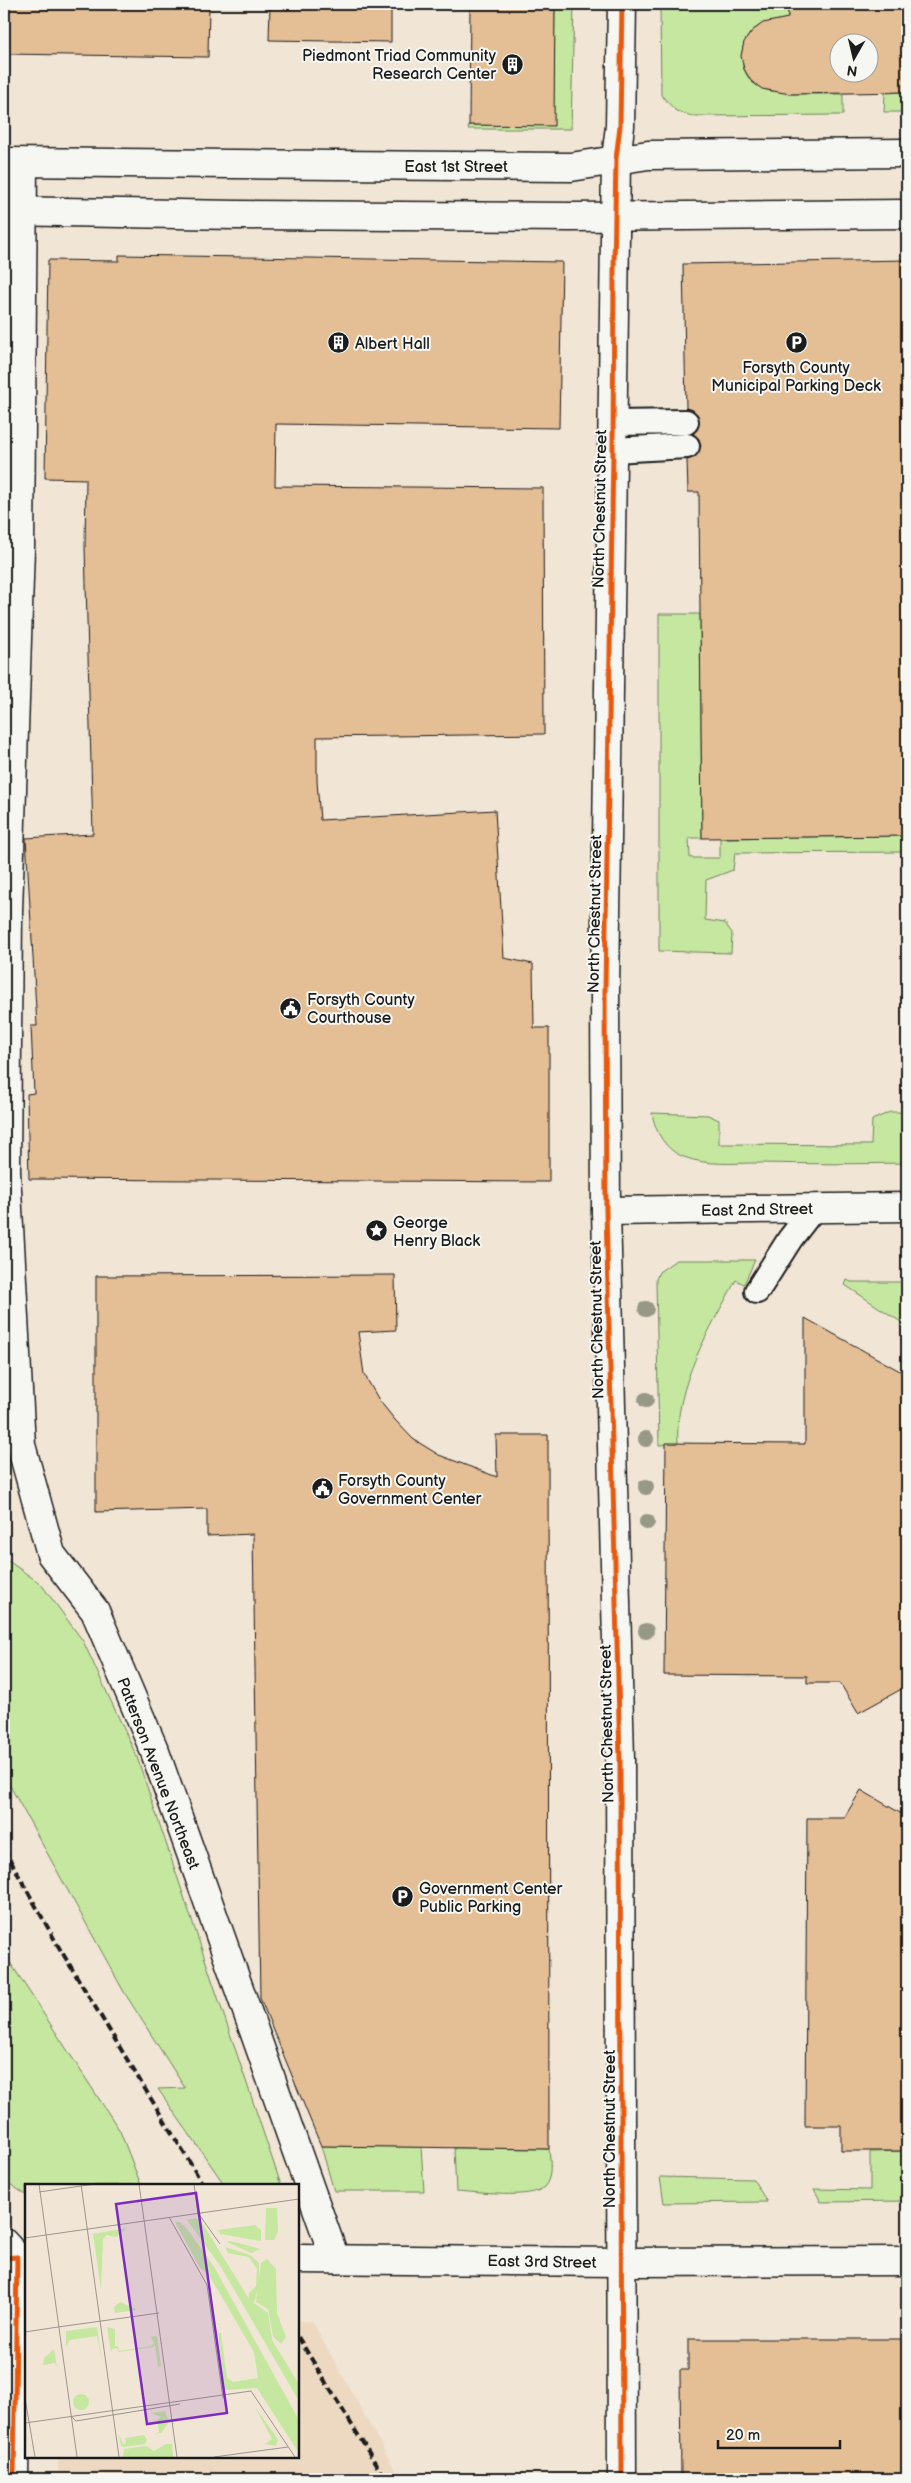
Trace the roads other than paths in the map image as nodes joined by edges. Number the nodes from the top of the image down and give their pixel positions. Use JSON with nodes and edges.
{"nodes":[{"id":1,"x":622,"y":4,"type":"edge"},
{"id":2,"x":907,"y":152,"type":"edge"},
{"id":3,"x":616,"y":159,"type":"junction"},
{"id":4,"x":13,"y":163,"type":"edge"},
{"id":5,"x":13,"y":211,"type":"edge"},
{"id":6,"x":907,"y":214,"type":"edge"},
{"id":7,"x":615,"y":217,"type":"junction"},
{"id":8,"x":686,"y":422,"type":"dead end"},
{"id":9,"x":612,"y":423,"type":"junction"},
{"id":10,"x":687,"y":446,"type":"dead end"},
{"id":11,"x":613,"y":450,"type":"junction"},
{"id":12,"x":907,"y":1207,"type":"edge"},
{"id":13,"x":814,"y":1208,"type":"junction"},
{"id":14,"x":606,"y":1211,"type":"junction"},
{"id":15,"x":757,"y":1291,"type":"dead end"},
{"id":16,"x":13,"y":2254,"type":"edge"},
{"id":17,"x":299,"y":2259,"type":"edge"},
{"id":18,"x":335,"y":2259,"type":"junction"},
{"id":19,"x":907,"y":2261,"type":"edge"},
{"id":20,"x":621,"y":2262,"type":"junction"},
{"id":21,"x":14,"y":2479,"type":"edge"},
{"id":22,"x":622,"y":2479,"type":"edge"}],
"edges":[{"from":1,"to":3,"type":"street","name":"North Chestnut Street"},
{"from":2,"to":3,"type":"street","name":"East 1st Street"},
{"from":3,"to":4,"type":"street","name":"East 1st Street"},
{"from":3,"to":7,"type":"street","name":"North Chestnut Street"},
{"from":4,"to":5,"type":"street","name":"Patterson Avenue Northeast"},
{"from":5,"to":7,"type":"street"},
{"from":5,"to":18,"type":"street","name":"Patterson Avenue Northeast"},
{"from":6,"to":7,"type":"street"},
{"from":7,"to":9,"type":"street","name":"North Chestnut Street"},
{"from":8,"to":9,"type":"lane"},
{"from":9,"to":11,"type":"street","name":"North Chestnut Street"},
{"from":10,"to":11,"type":"lane"},
{"from":11,"to":14,"type":"street","name":"North Chestnut Street"},
{"from":12,"to":13,"type":"street","name":"East 2nd Street"},
{"from":13,"to":14,"type":"street","name":"East 2nd Street"},
{"from":13,"to":15,"type":"lane"},
{"from":14,"to":20,"type":"street","name":"North Chestnut Street"},
{"from":16,"to":21,"type":"street"},
{"from":17,"to":18,"type":"street","name":"East 3rd Street"},
{"from":18,"to":20,"type":"street","name":"East 3rd Street"},
{"from":19,"to":20,"type":"street","name":"East 3rd Street"},
{"from":20,"to":22,"type":"street","name":"North Chestnut Street"}]}
